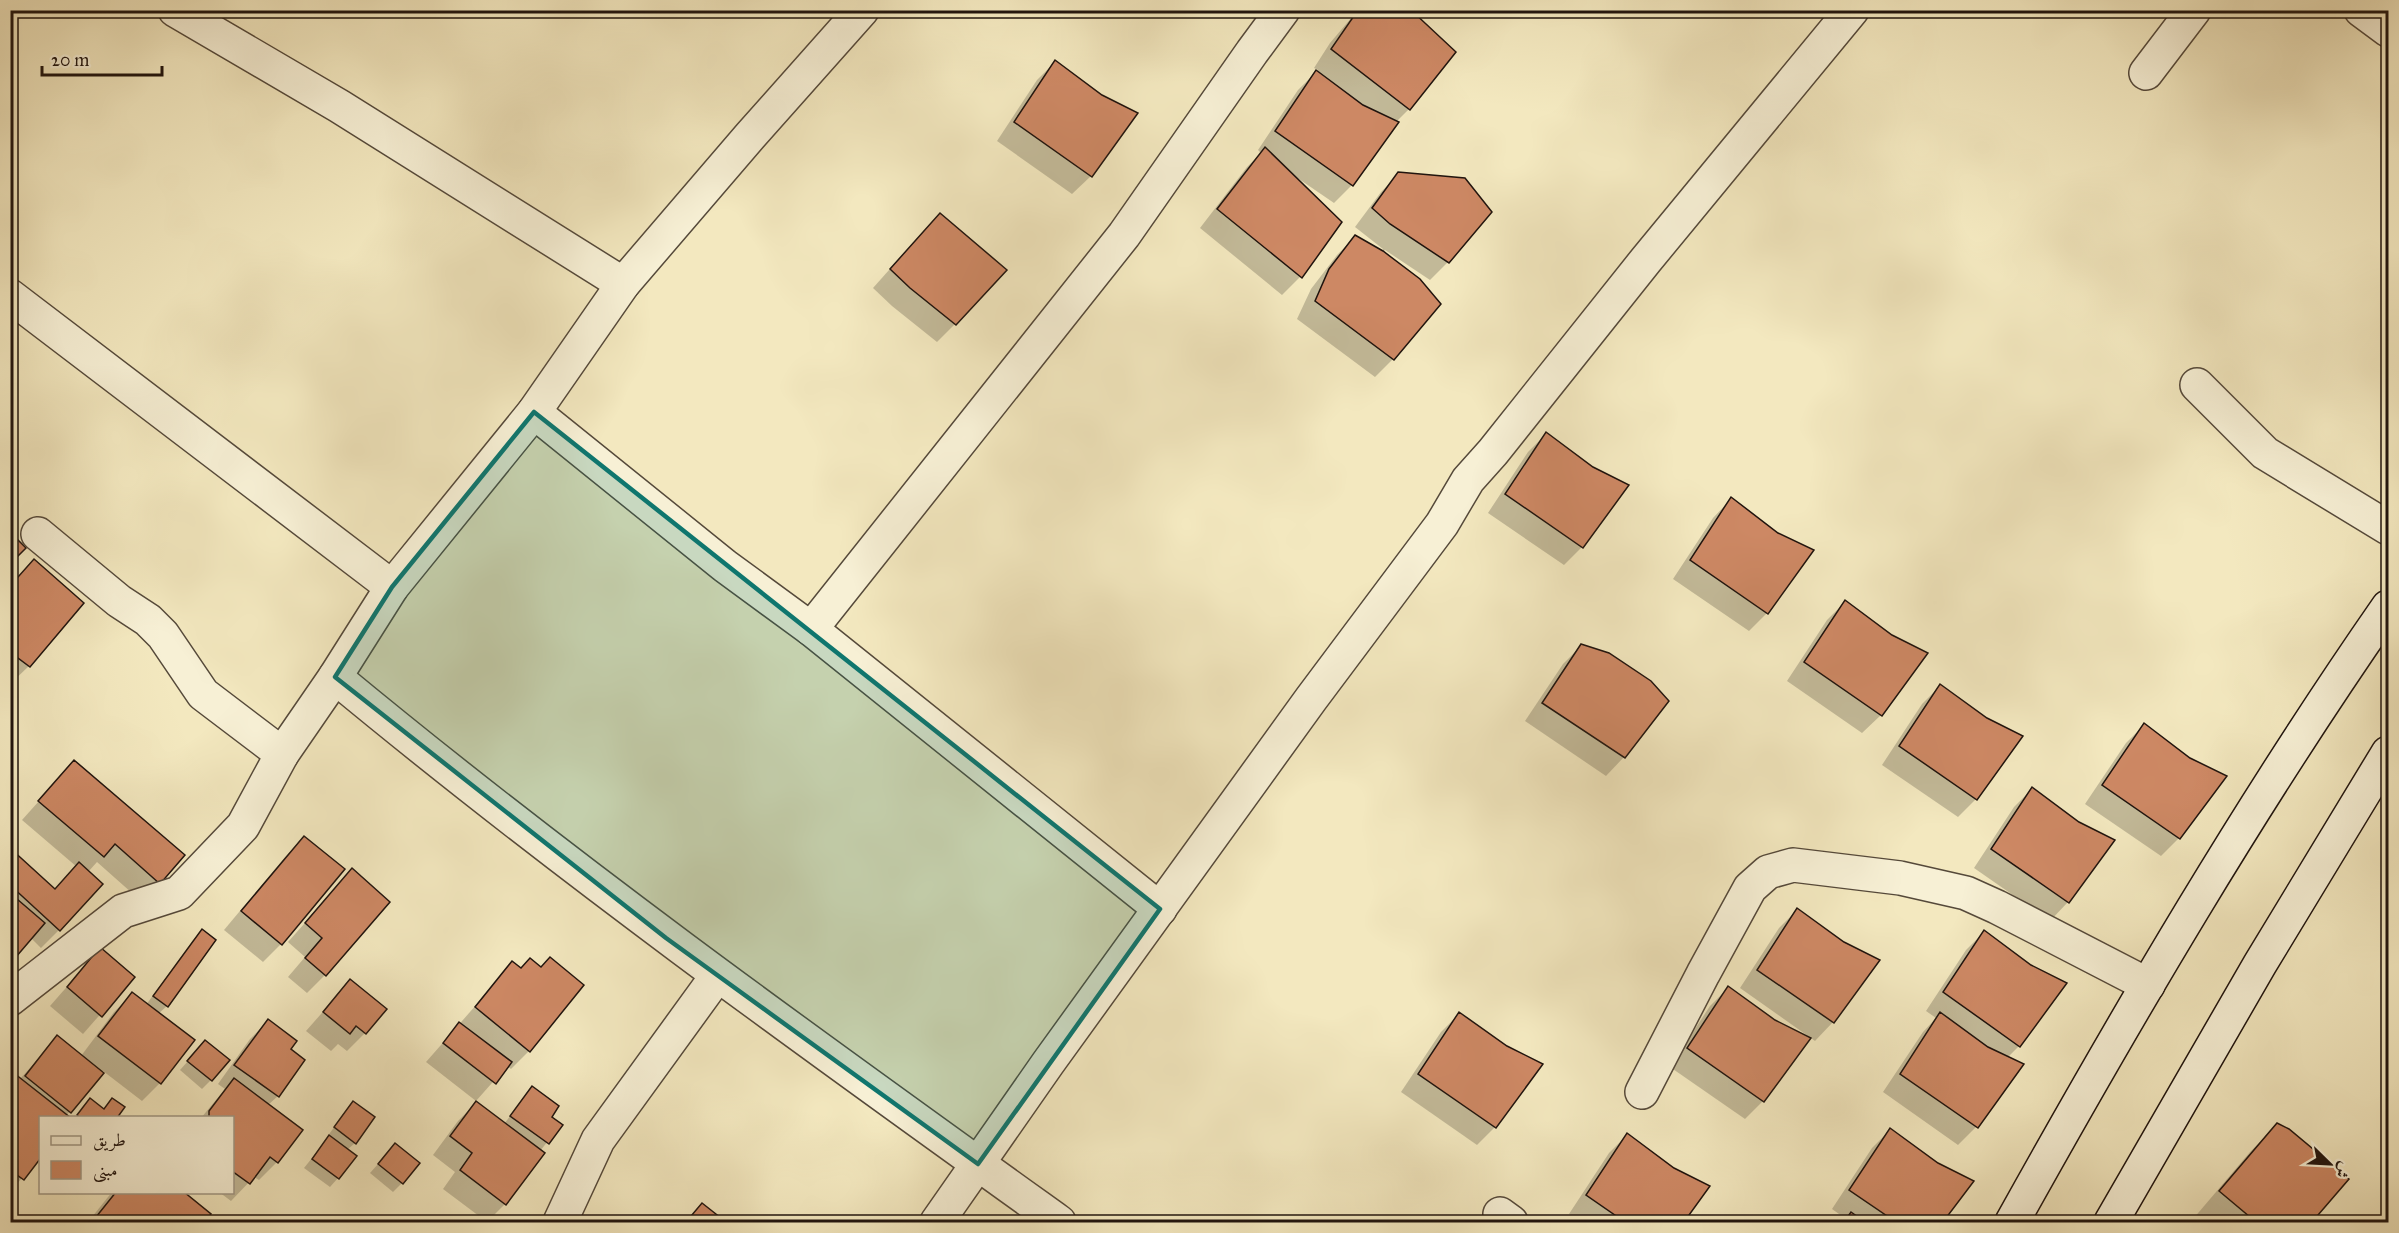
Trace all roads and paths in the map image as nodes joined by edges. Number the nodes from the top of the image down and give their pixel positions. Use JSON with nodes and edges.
{"nodes":[{"id":1,"x":175,"y":10,"type":"edge"},
{"id":2,"x":862,"y":10,"type":"edge"},
{"id":3,"x":1283,"y":10,"type":"edge"},
{"id":4,"x":1852,"y":10,"type":"edge"},
{"id":5,"x":2194,"y":10,"type":"edge"},
{"id":6,"x":2361,"y":10,"type":"edge"},
{"id":7,"x":2388,"y":30,"type":"edge"},
{"id":8,"x":2146,"y":73,"type":"dead end"},
{"id":9,"x":623,"y":284,"type":"junction"},
{"id":10,"x":10,"y":296,"type":"edge"},
{"id":11,"x":2197,"y":385,"type":"dead end"},
{"id":12,"x":534,"y":412,"type":"junction"},
{"id":13,"x":2388,"y":528,"type":"edge"},
{"id":14,"x":38,"y":534,"type":"dead end"},
{"id":15,"x":392,"y":587,"type":"junction"},
{"id":16,"x":2388,"y":607,"type":"edge"},
{"id":17,"x":811,"y":628,"type":"junction"},
{"id":18,"x":335,"y":677,"type":"junction"},
{"id":19,"x":2388,"y":753,"type":"edge"},
{"id":20,"x":282,"y":754,"type":"junction"},
{"id":21,"x":1160,"y":909,"type":"junction"},
{"id":22,"x":717,"y":976,"type":"junction"},
{"id":23,"x":2148,"y":985,"type":"junction"},
{"id":24,"x":10,"y":999,"type":"edge"},
{"id":25,"x":1642,"y":1092,"type":"dead end"},
{"id":26,"x":978,"y":1164,"type":"junction"},
{"id":27,"x":560,"y":1222,"type":"edge"},
{"id":28,"x":937,"y":1222,"type":"edge"},
{"id":29,"x":1059,"y":1222,"type":"edge"},
{"id":30,"x":2012,"y":1222,"type":"edge"},
{"id":31,"x":2110,"y":1222,"type":"edge"}],
"edges":[{"from":1,"to":9,"type":"street"},
{"from":2,"to":9,"type":"street"},
{"from":3,"to":17,"type":"street"},
{"from":4,"to":21,"type":"street"},
{"from":5,"to":8,"type":"street"},
{"from":6,"to":7,"type":"street"},
{"from":9,"to":12,"type":"street"},
{"from":10,"to":15,"type":"street"},
{"from":11,"to":13,"type":"street"},
{"from":12,"to":15,"type":"street"},
{"from":12,"to":17,"type":"street"},
{"from":14,"to":20,"type":"street"},
{"from":15,"to":18,"type":"street"},
{"from":16,"to":23,"type":"street"},
{"from":17,"to":21,"type":"street"},
{"from":18,"to":20,"type":"street"},
{"from":18,"to":22,"type":"street"},
{"from":19,"to":31,"type":"street"},
{"from":20,"to":24,"type":"street"},
{"from":21,"to":26,"type":"street"},
{"from":22,"to":26,"type":"street"},
{"from":22,"to":27,"type":"street"},
{"from":23,"to":25,"type":"street"},
{"from":23,"to":30,"type":"street"},
{"from":26,"to":28,"type":"street"},
{"from":26,"to":29,"type":"street"}]}
